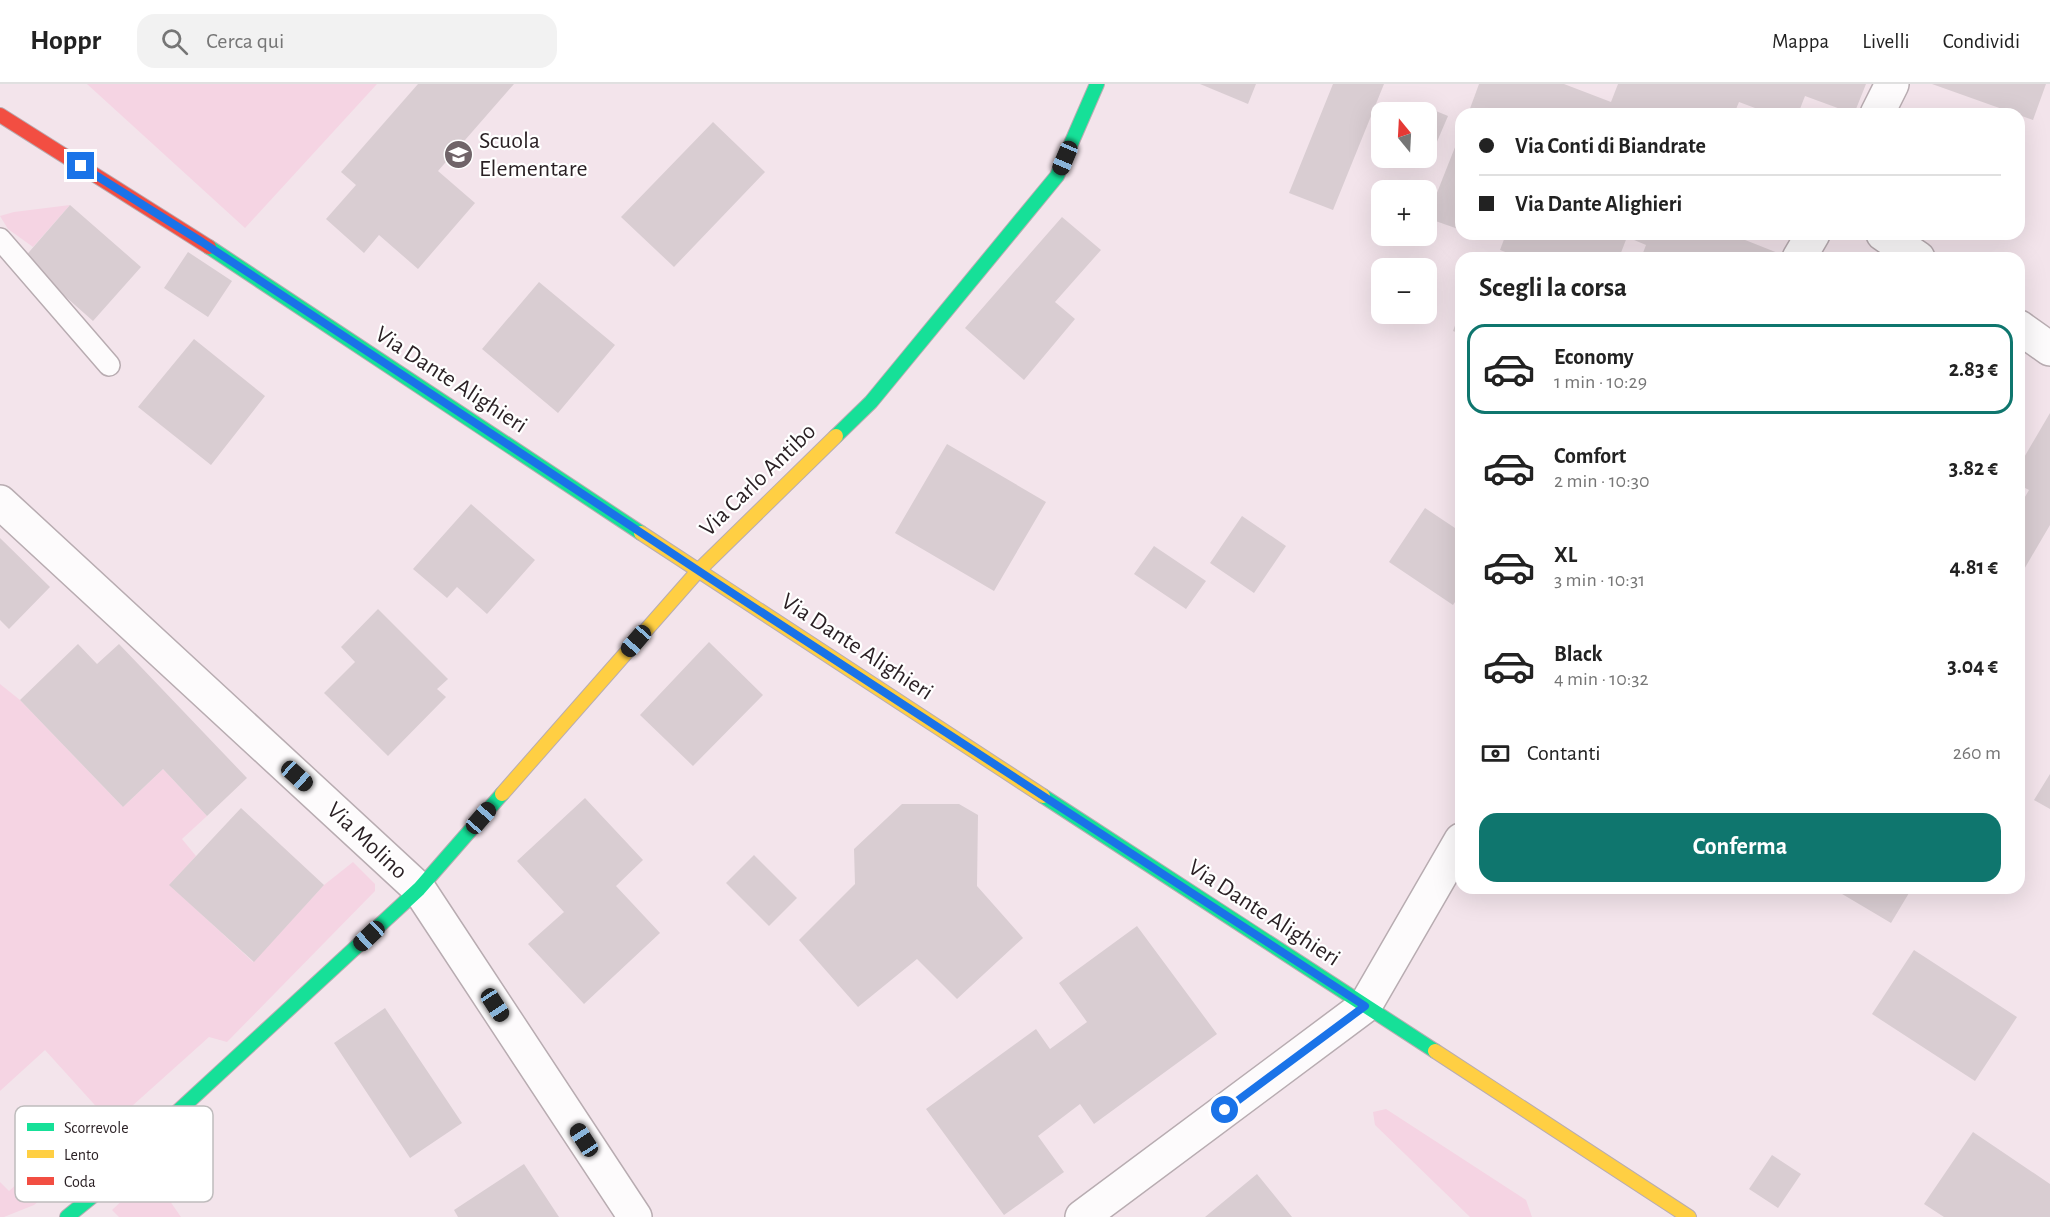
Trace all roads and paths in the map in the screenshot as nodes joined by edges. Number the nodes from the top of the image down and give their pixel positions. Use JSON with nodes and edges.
{"nodes":[{"id":1,"x":1097,"y":84,"type":"edge"},
{"id":2,"x":1892,"y":84,"type":"edge"},
{"id":3,"x":1880,"y":108,"type":"edge"},
{"id":4,"x":0,"y":115,"type":"edge"},
{"id":5,"x":0,"y":239,"type":"edge"},
{"id":6,"x":1891,"y":240,"type":"edge"},
{"id":7,"x":1909,"y":252,"type":"edge"},
{"id":8,"x":2025,"y":331,"type":"edge"},
{"id":9,"x":2050,"y":348,"type":"edge"},
{"id":10,"x":109,"y":365,"type":"dead end"},
{"id":11,"x":0,"y":502,"type":"edge"},
{"id":12,"x":698,"y":570,"type":"junction"},
{"id":13,"x":1455,"y":850,"type":"edge"},
{"id":14,"x":419,"y":889,"type":"junction"},
{"id":15,"x":1365,"y":1006,"type":"junction"},
{"id":16,"x":184,"y":1106,"type":"edge"},
{"id":17,"x":85,"y":1202,"type":"edge"},
{"id":18,"x":67,"y":1217,"type":"edge"},
{"id":19,"x":635,"y":1217,"type":"edge"},
{"id":20,"x":1082,"y":1217,"type":"edge"},
{"id":21,"x":1689,"y":1217,"type":"edge"}],
"edges":[{"from":1,"to":12,"type":"street","name":"Via Carlo Antibo"},
{"from":2,"to":3,"type":"street"},
{"from":4,"to":12,"type":"street","name":"Via Dante Alighieri"},
{"from":5,"to":10,"type":"lane"},
{"from":6,"to":7,"type":"street"},
{"from":8,"to":9,"type":"street"},
{"from":11,"to":14,"type":"street","name":"Via Molino"},
{"from":12,"to":14,"type":"street","name":"Via Carlo Antibo"},
{"from":12,"to":15,"type":"street","name":"Via Dante Alighieri"},
{"from":13,"to":15,"type":"street"},
{"from":14,"to":16,"type":"street","name":"Via Carlo Antibo"},
{"from":14,"to":19,"type":"street","name":"Via Molino"},
{"from":15,"to":20,"type":"street"},
{"from":15,"to":21,"type":"street","name":"Via Dante Alighieri"},
{"from":17,"to":18,"type":"street","name":"Via Carlo Antibo"}]}
